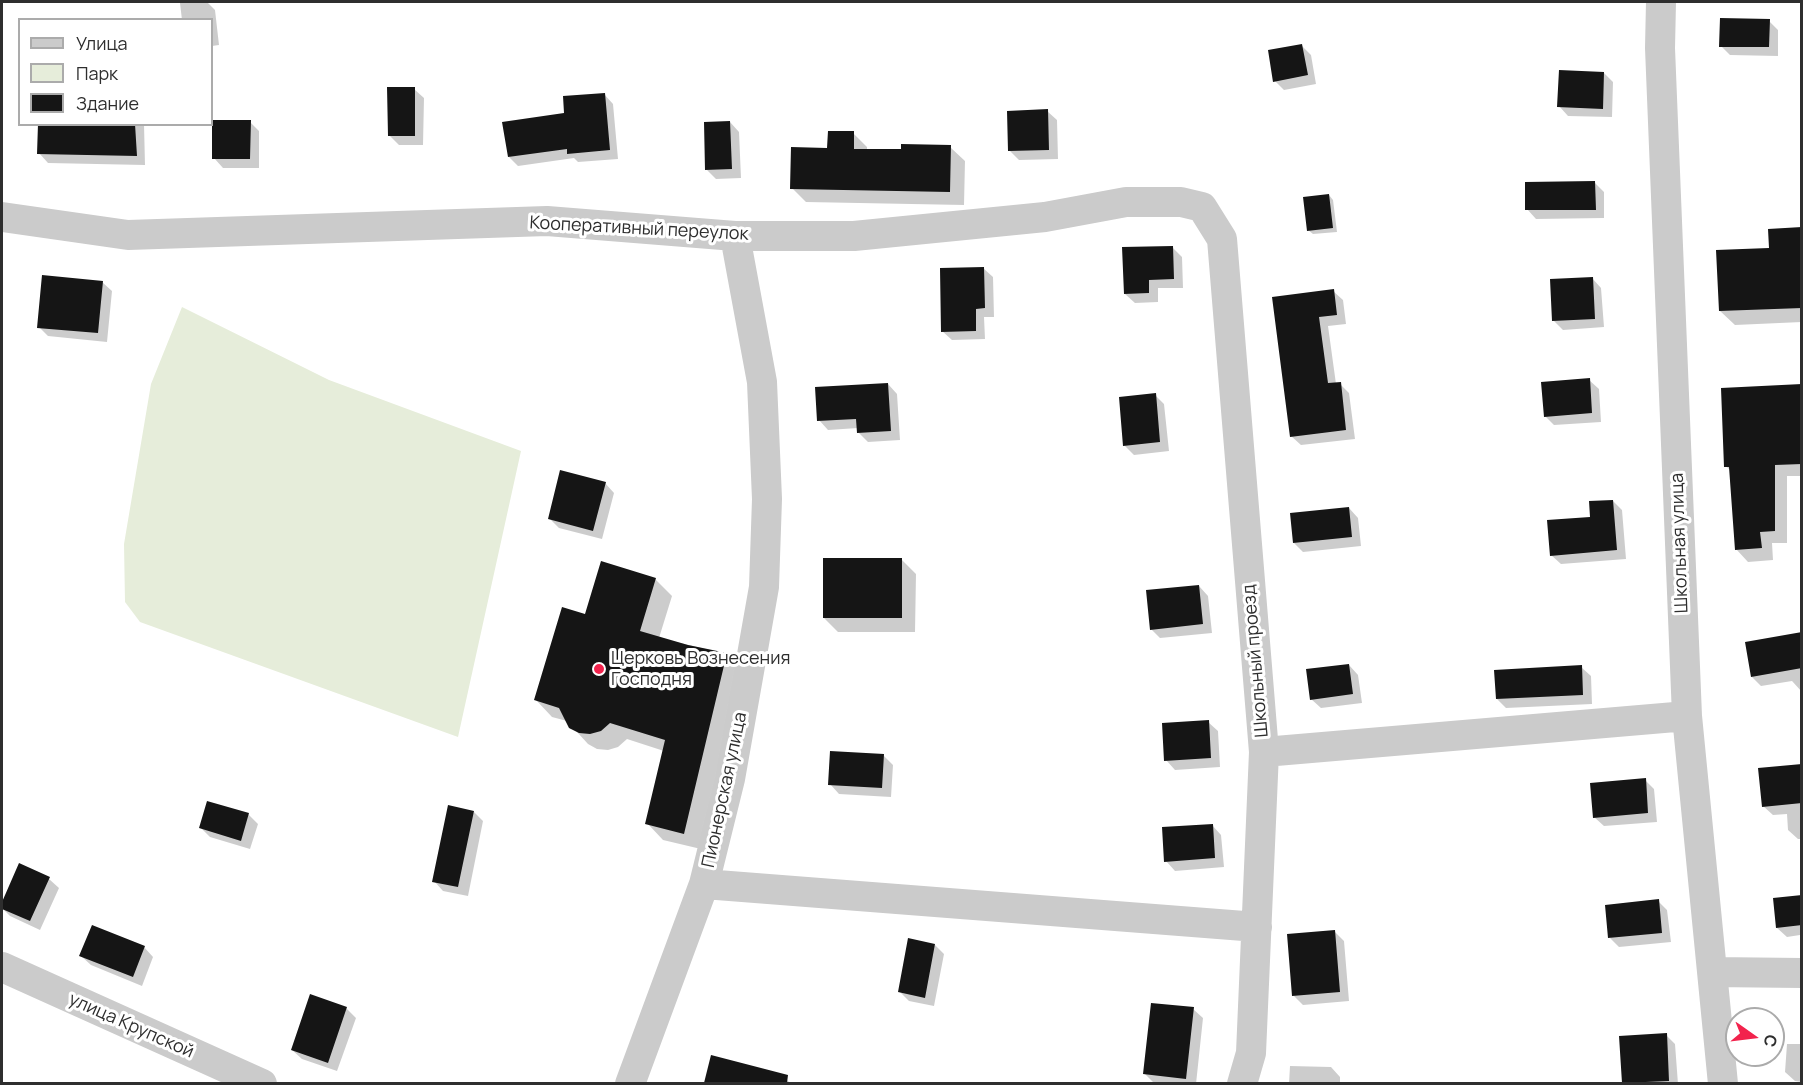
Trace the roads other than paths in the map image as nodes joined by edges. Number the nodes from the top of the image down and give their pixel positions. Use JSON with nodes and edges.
{"nodes":[{"id":1,"x":1661,"y":2,"type":"edge"},
{"id":2,"x":2,"y":217,"type":"edge"},
{"id":3,"x":735,"y":236,"type":"junction"},
{"id":4,"x":1222,"y":239,"type":"joint"},
{"id":5,"x":1687,"y":716,"type":"junction"},
{"id":6,"x":1264,"y":752,"type":"junction"},
{"id":7,"x":704,"y":885,"type":"junction"},
{"id":8,"x":1257,"y":927,"type":"junction"},
{"id":9,"x":2,"y":967,"type":"edge"},
{"id":10,"x":1712,"y":972,"type":"junction"},
{"id":11,"x":1802,"y":973,"type":"edge"},
{"id":12,"x":262,"y":1083,"type":"edge"},
{"id":13,"x":630,"y":1083,"type":"edge"},
{"id":14,"x":1242,"y":1083,"type":"edge"},
{"id":15,"x":1723,"y":1083,"type":"edge"}],
"edges":[{"from":1,"to":5,"type":"street","name":"Школьная улица"},
{"from":2,"to":3,"type":"street","name":"Кооперативный переулок"},
{"from":3,"to":4,"type":"street","name":"Кооперативный переулок"},
{"from":3,"to":7,"type":"street","name":"Пионерская улица"},
{"from":4,"to":6,"type":"street","name":"Школьный проезд"},
{"from":5,"to":6,"type":"street"},
{"from":5,"to":10,"type":"street","name":"Школьная улица"},
{"from":6,"to":8,"type":"street","name":"Школьный проезд"},
{"from":7,"to":8,"type":"street"},
{"from":7,"to":13,"type":"street","name":"Пионерская улица"},
{"from":8,"to":14,"type":"street","name":"Школьный проезд"},
{"from":9,"to":12,"type":"street","name":"улица Крупской"},
{"from":10,"to":11,"type":"street"},
{"from":10,"to":15,"type":"street","name":"Школьная улица"}]}
